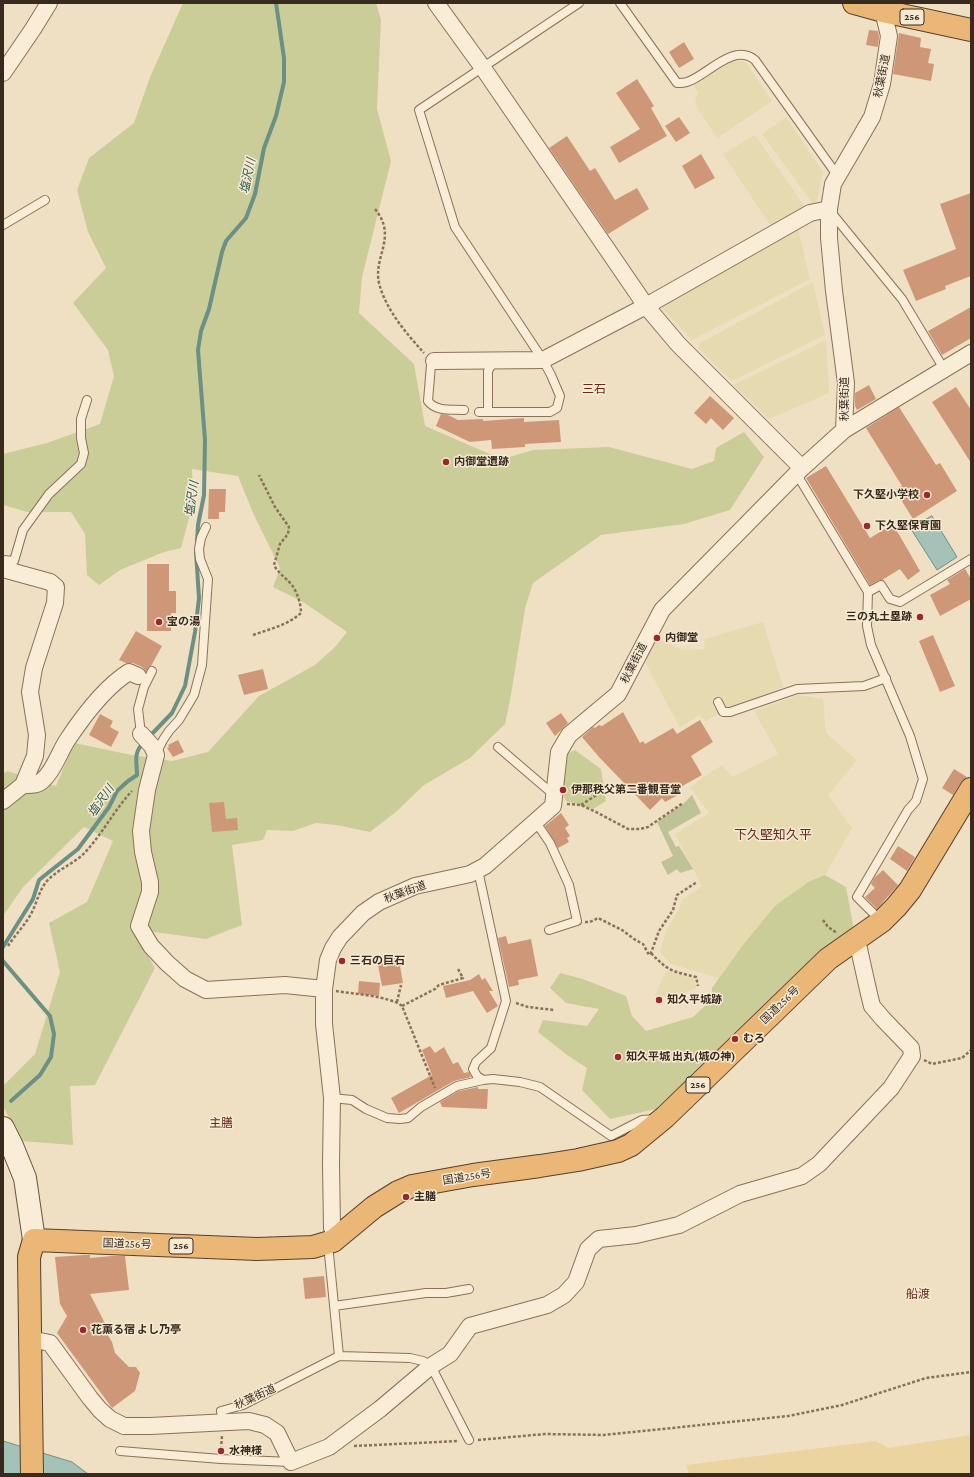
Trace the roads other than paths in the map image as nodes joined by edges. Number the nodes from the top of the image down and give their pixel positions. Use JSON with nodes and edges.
{"nodes":[{"id":1,"x":49,"y":3,"type":"edge"},
{"id":2,"x":436,"y":3,"type":"edge"},
{"id":3,"x":579,"y":3,"type":"edge"},
{"id":4,"x":620,"y":3,"type":"edge"},
{"id":5,"x":854,"y":3,"type":"edge"},
{"id":6,"x":883,"y":7,"type":"edge"},
{"id":7,"x":971,"y":30,"type":"edge"},
{"id":8,"x":484,"y":68,"type":"junction"},
{"id":9,"x":3,"y":73,"type":"edge"},
{"id":10,"x":837,"y":175,"type":"junction"},
{"id":11,"x":45,"y":200,"type":"dead end"},
{"id":12,"x":829,"y":209,"type":"junction"},
{"id":13,"x":3,"y":225,"type":"edge"},
{"id":14,"x":646,"y":306,"type":"junction"},
{"id":15,"x":971,"y":353,"type":"edge"},
{"id":16,"x":543,"y":360,"type":"junction"},
{"id":17,"x":434,"y":361,"type":"joint"},
{"id":18,"x":494,"y":361,"type":"junction"},
{"id":19,"x":944,"y":369,"type":"junction"},
{"id":20,"x":86,"y":400,"type":"dead end"},
{"id":21,"x":464,"y":410,"type":"dead end"},
{"id":22,"x":488,"y":411,"type":"junction"},
{"id":23,"x":479,"y":412,"type":"dead end"},
{"id":24,"x":844,"y":430,"type":"junction"},
{"id":25,"x":799,"y":471,"type":"junction"},
{"id":26,"x":206,"y":527,"type":"dead end"},
{"id":27,"x":971,"y":559,"type":"edge"},
{"id":28,"x":3,"y":560,"type":"edge"},
{"id":29,"x":3,"y":570,"type":"edge"},
{"id":30,"x":868,"y":592,"type":"junction"},
{"id":31,"x":145,"y":674,"type":"joint"},
{"id":32,"x":886,"y":678,"type":"junction"},
{"id":33,"x":718,"y":702,"type":"dead end"},
{"id":34,"x":141,"y":734,"type":"joint"},
{"id":35,"x":498,"y":747,"type":"dead end"},
{"id":36,"x":154,"y":750,"type":"junction"},
{"id":37,"x":23,"y":785,"type":"junction"},
{"id":38,"x":971,"y":789,"type":"edge"},
{"id":39,"x":554,"y":800,"type":"junction"},
{"id":40,"x":3,"y":801,"type":"edge"},
{"id":41,"x":535,"y":821,"type":"junction"},
{"id":42,"x":478,"y":870,"type":"junction"},
{"id":43,"x":882,"y":921,"type":"junction"},
{"id":44,"x":549,"y":930,"type":"dead end"},
{"id":45,"x":848,"y":937,"type":"junction"},
{"id":46,"x":324,"y":989,"type":"junction"},
{"id":47,"x":483,"y":1080,"type":"junction"},
{"id":48,"x":332,"y":1098,"type":"junction"},
{"id":49,"x":665,"y":1117,"type":"junction"},
{"id":50,"x":3,"y":1128,"type":"edge"},
{"id":51,"x":34,"y":1240,"type":"junction"},
{"id":52,"x":332,"y":1240,"type":"junction"},
{"id":53,"x":468,"y":1289,"type":"dead end"},
{"id":54,"x":334,"y":1306,"type":"junction"},
{"id":55,"x":30,"y":1339,"type":"junction"},
{"id":56,"x":339,"y":1356,"type":"junction"},
{"id":57,"x":431,"y":1366,"type":"junction"},
{"id":58,"x":223,"y":1422,"type":"junction"},
{"id":59,"x":468,"y":1440,"type":"road end"},
{"id":60,"x":120,"y":1451,"type":"dead end"},
{"id":61,"x":291,"y":1462,"type":"junction"},
{"id":62,"x":32,"y":1474,"type":"edge"}],
"edges":[{"from":1,"to":9,"type":"street"},
{"from":2,"to":8,"type":"street"},
{"from":3,"to":8,"type":"lane"},
{"from":4,"to":10,"type":"lane"},
{"from":5,"to":6,"type":"highway","number":"256"},
{"from":6,"to":7,"type":"highway","number":"256"},
{"from":6,"to":10,"type":"street","name":"秋葉街道"},
{"from":8,"to":14,"type":"street"},
{"from":8,"to":16,"type":"lane"},
{"from":10,"to":12,"type":"street","name":"秋葉街道"},
{"from":11,"to":13,"type":"lane"},
{"from":12,"to":14,"type":"street"},
{"from":12,"to":19,"type":"lane"},
{"from":12,"to":24,"type":"street","name":"秋葉街道"},
{"from":14,"to":16,"type":"street"},
{"from":14,"to":25,"type":"street"},
{"from":15,"to":19,"type":"street"},
{"from":16,"to":18,"type":"street"},
{"from":16,"to":22,"type":"lane"},
{"from":17,"to":18,"type":"street"},
{"from":17,"to":21,"type":"lane"},
{"from":18,"to":22,"type":"lane"},
{"from":19,"to":24,"type":"street"},
{"from":20,"to":28,"type":"lane"},
{"from":22,"to":23,"type":"lane"},
{"from":24,"to":25,"type":"street","name":"秋葉街道"},
{"from":25,"to":30,"type":"lane"},
{"from":25,"to":39,"type":"street","name":"秋葉街道"},
{"from":26,"to":36,"type":"lane"},
{"from":27,"to":30,"type":"lane"},
{"from":29,"to":37,"type":"street"},
{"from":30,"to":32,"type":"lane"},
{"from":31,"to":34,"type":"lane"},
{"from":31,"to":37,"type":"street"},
{"from":32,"to":33,"type":"lane"},
{"from":32,"to":43,"type":"lane"},
{"from":34,"to":36,"type":"street"},
{"from":35,"to":39,"type":"lane"},
{"from":36,"to":46,"type":"street"},
{"from":37,"to":40,"type":"street"},
{"from":38,"to":43,"type":"highway","name":"国道256号","number":"256"},
{"from":39,"to":41,"type":"street","name":"秋葉街道"},
{"from":41,"to":42,"type":"street","name":"秋葉街道"},
{"from":41,"to":44,"type":"lane"},
{"from":42,"to":46,"type":"street","name":"秋葉街道"},
{"from":42,"to":47,"type":"lane"},
{"from":43,"to":45,"type":"highway","name":"国道256号","number":"256"},
{"from":45,"to":49,"type":"highway","name":"国道256号","number":"256"},
{"from":45,"to":57,"type":"street"},
{"from":46,"to":48,"type":"street","name":"秋葉街道"},
{"from":47,"to":48,"type":"lane"},
{"from":47,"to":49,"type":"lane"},
{"from":48,"to":52,"type":"street","name":"秋葉街道"},
{"from":49,"to":52,"type":"highway","name":"国道256号","number":"256"},
{"from":50,"to":51,"type":"main road"},
{"from":51,"to":52,"type":"highway","name":"国道256号","number":"256"},
{"from":51,"to":55,"type":"highway"},
{"from":52,"to":54,"type":"lane","name":"秋葉街道"},
{"from":53,"to":54,"type":"lane"},
{"from":54,"to":56,"type":"lane","name":"秋葉街道"},
{"from":55,"to":58,"type":"street"},
{"from":55,"to":62,"type":"highway"},
{"from":56,"to":57,"type":"lane"},
{"from":56,"to":58,"type":"lane","name":"秋葉街道"},
{"from":57,"to":59,"type":"lane"},
{"from":57,"to":61,"type":"street"},
{"from":58,"to":61,"type":"street"},
{"from":60,"to":61,"type":"lane"}]}
